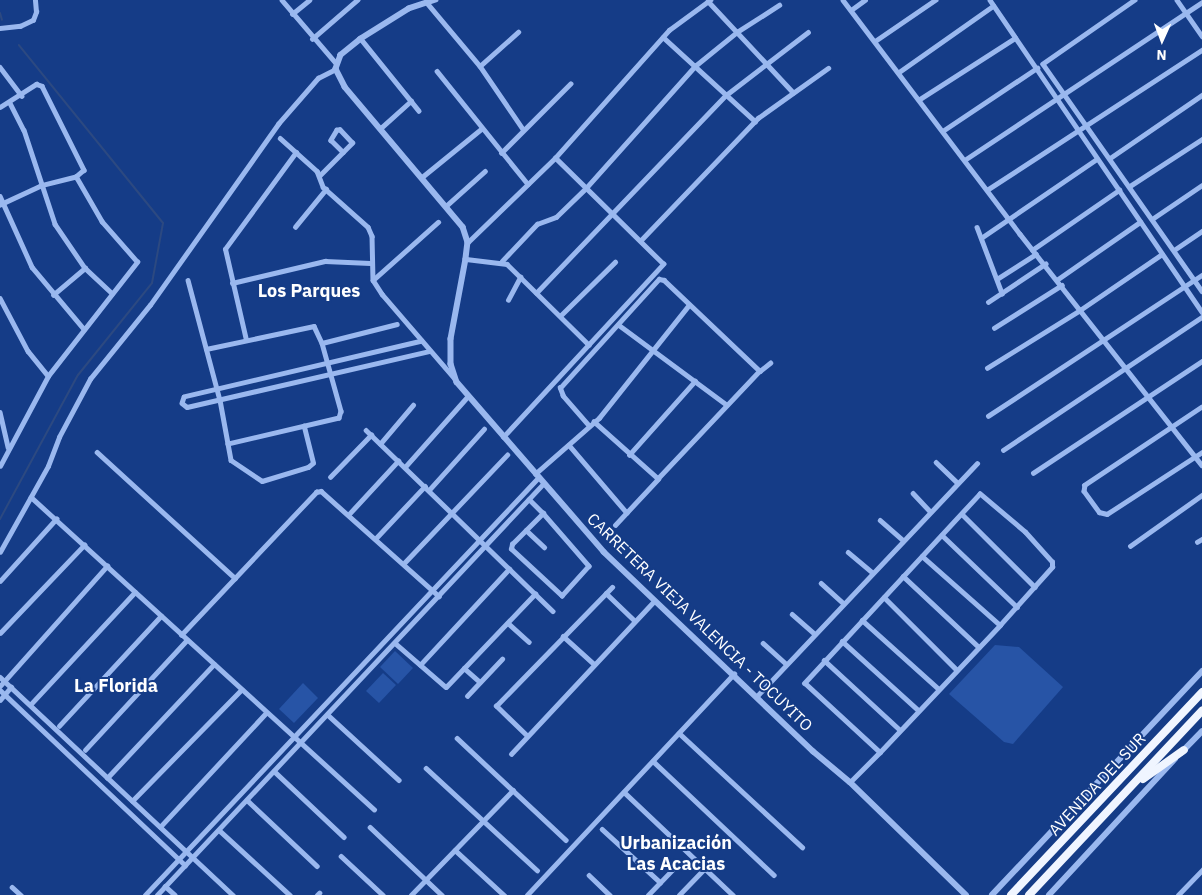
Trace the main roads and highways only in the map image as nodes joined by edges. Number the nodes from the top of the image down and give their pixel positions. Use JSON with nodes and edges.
{"nodes":[{"id":1,"x":1202,"y":692,"type":"edge"},
{"id":2,"x":1202,"y":712,"type":"edge"},
{"id":3,"x":1184,"y":750,"type":"road end"},
{"id":4,"x":1128,"y":791,"type":"junction"},
{"id":5,"x":1011,"y":895,"type":"edge"},
{"id":6,"x":1029,"y":895,"type":"edge"}],
"edges":[{"from":1,"to":5,"type":"highway","name":"AVENIDA DEL SUR"},
{"from":2,"to":4,"type":"highway","name":"AVENIDA DEL SUR"},
{"from":3,"to":4,"type":"highway"},
{"from":4,"to":6,"type":"highway","name":"AVENIDA DEL SUR"}]}
